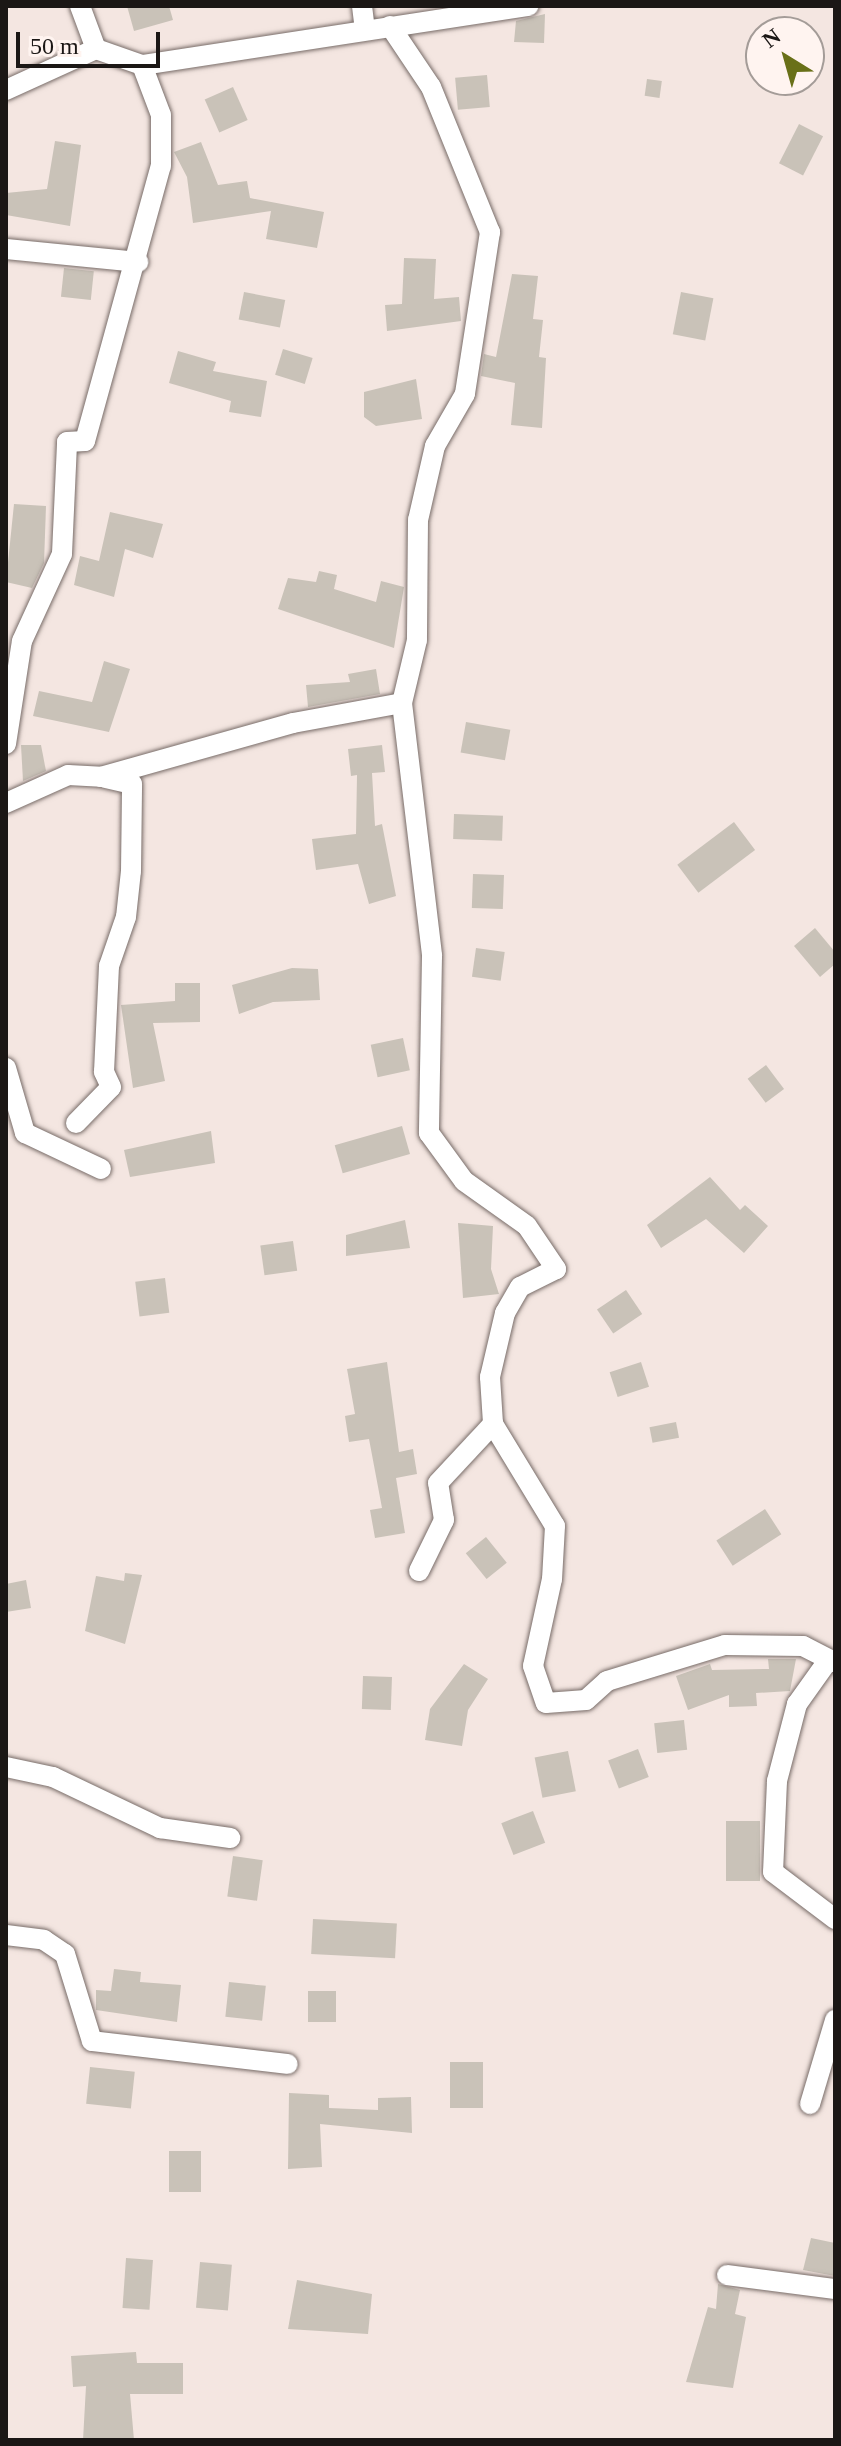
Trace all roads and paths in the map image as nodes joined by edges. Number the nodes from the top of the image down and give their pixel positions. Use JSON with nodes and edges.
{"nodes":[{"id":1,"x":80,"y":6,"type":"edge"},
{"id":2,"x":362,"y":6,"type":"edge"},
{"id":3,"x":529,"y":6,"type":"edge"},
{"id":4,"x":390,"y":26,"type":"junction"},
{"id":5,"x":365,"y":29,"type":"junction"},
{"id":6,"x":96,"y":49,"type":"junction"},
{"id":7,"x":142,"y":65,"type":"junction"},
{"id":8,"x":6,"y":90,"type":"edge"},
{"id":9,"x":6,"y":249,"type":"edge"},
{"id":10,"x":138,"y":262,"type":"junction"},
{"id":11,"x":402,"y":703,"type":"junction"},
{"id":12,"x":6,"y":744,"type":"edge"},
{"id":13,"x":101,"y":777,"type":"junction"},
{"id":14,"x":6,"y":803,"type":"edge"},
{"id":15,"x":6,"y":1068,"type":"edge"},
{"id":16,"x":76,"y":1123,"type":"dead end"},
{"id":17,"x":101,"y":1169,"type":"dead end"},
{"id":18,"x":493,"y":1424,"type":"junction"},
{"id":19,"x":419,"y":1571,"type":"dead end"},
{"id":20,"x":831,"y":1662,"type":"edge"},
{"id":21,"x":6,"y":1767,"type":"edge"},
{"id":22,"x":230,"y":1838,"type":"dead end"},
{"id":23,"x":835,"y":1919,"type":"edge"},
{"id":24,"x":6,"y":1935,"type":"edge"},
{"id":25,"x":835,"y":2020,"type":"edge"},
{"id":26,"x":288,"y":2064,"type":"dead end"},
{"id":27,"x":810,"y":2104,"type":"dead end"},
{"id":28,"x":727,"y":2275,"type":"dead end"},
{"id":29,"x":835,"y":2289,"type":"edge"}],
"edges":[{"from":1,"to":6,"type":"street"},
{"from":2,"to":5,"type":"street"},
{"from":3,"to":4,"type":"street"},
{"from":4,"to":5,"type":"street"},
{"from":4,"to":11,"type":"street"},
{"from":5,"to":7,"type":"street"},
{"from":6,"to":7,"type":"street"},
{"from":6,"to":8,"type":"street"},
{"from":7,"to":10,"type":"street"},
{"from":9,"to":10,"type":"street"},
{"from":10,"to":12,"type":"street"},
{"from":11,"to":13,"type":"street"},
{"from":11,"to":18,"type":"street"},
{"from":13,"to":14,"type":"street"},
{"from":13,"to":16,"type":"street"},
{"from":15,"to":17,"type":"street"},
{"from":18,"to":19,"type":"street"},
{"from":18,"to":20,"type":"street"},
{"from":20,"to":23,"type":"street"},
{"from":21,"to":22,"type":"street"},
{"from":24,"to":26,"type":"street"},
{"from":25,"to":27,"type":"street"},
{"from":28,"to":29,"type":"street"}]}
